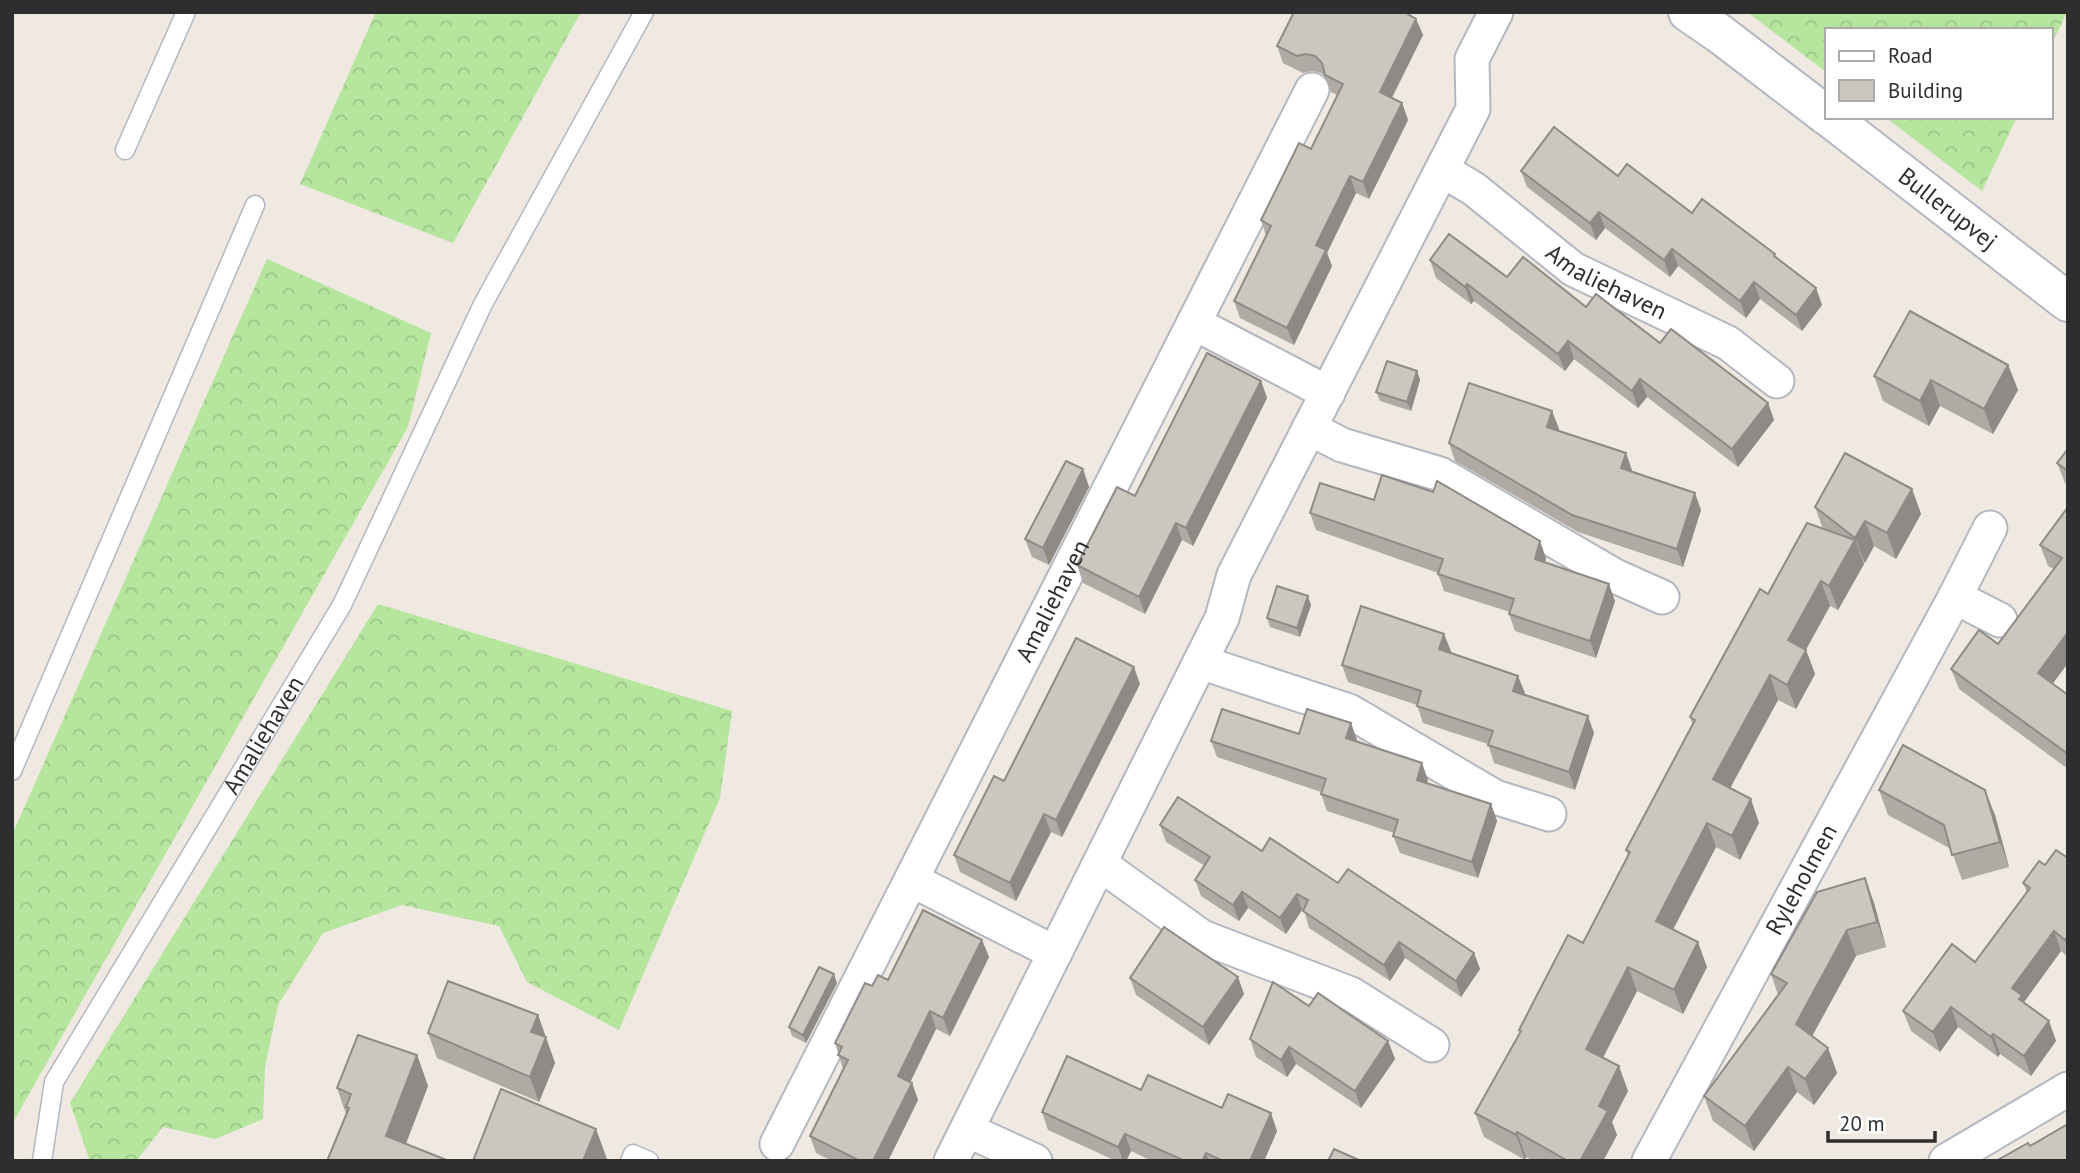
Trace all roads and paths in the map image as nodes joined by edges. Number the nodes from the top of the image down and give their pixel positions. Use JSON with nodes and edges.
{"nodes":[{"id":1,"x":186,"y":12,"type":"edge"},
{"id":2,"x":644,"y":12,"type":"edge"},
{"id":3,"x":1496,"y":12,"type":"edge"},
{"id":4,"x":1688,"y":12,"type":"edge"},
{"id":5,"x":1312,"y":90,"type":"dead end"},
{"id":6,"x":1825,"y":114,"type":"edge"},
{"id":7,"x":1831,"y":119,"type":"edge"},
{"id":8,"x":125,"y":150,"type":"dead end"},
{"id":9,"x":1442,"y":170,"type":"junction"},
{"id":10,"x":255,"y":205,"type":"dead end"},
{"id":11,"x":2068,"y":302,"type":"edge"},
{"id":12,"x":1194,"y":323,"type":"junction"},
{"id":13,"x":1777,"y":381,"type":"dead end"},
{"id":14,"x":1328,"y":393,"type":"junction"},
{"id":15,"x":1309,"y":428,"type":"junction"},
{"id":16,"x":1990,"y":528,"type":"dead end"},
{"id":17,"x":1662,"y":597,"type":"dead end"},
{"id":18,"x":1955,"y":597,"type":"junction"},
{"id":19,"x":2000,"y":620,"type":"dead end"},
{"id":20,"x":1200,"y":662,"type":"junction"},
{"id":21,"x":18,"y":744,"type":"edge"},
{"id":22,"x":12,"y":771,"type":"edge"},
{"id":23,"x":1549,"y":814,"type":"dead end"},
{"id":24,"x":1100,"y":864,"type":"junction"},
{"id":25,"x":912,"y":880,"type":"junction"},
{"id":26,"x":1055,"y":953,"type":"junction"},
{"id":27,"x":1432,"y":1045,"type":"dead end"},
{"id":28,"x":2068,"y":1089,"type":"edge"},
{"id":29,"x":967,"y":1130,"type":"junction"},
{"id":30,"x":777,"y":1144,"type":"dead end"},
{"id":31,"x":42,"y":1161,"type":"edge"},
{"id":32,"x":630,"y":1161,"type":"edge"},
{"id":33,"x":649,"y":1161,"type":"edge"},
{"id":34,"x":951,"y":1161,"type":"edge"},
{"id":35,"x":1035,"y":1161,"type":"edge"},
{"id":36,"x":1649,"y":1161,"type":"edge"},
{"id":37,"x":1946,"y":1161,"type":"edge"}],
"edges":[{"from":1,"to":8,"type":"lane"},
{"from":2,"to":31,"type":"lane","name":"Amaliehaven"},
{"from":3,"to":9,"type":"street"},
{"from":4,"to":6,"type":"street","name":"Bullerupvej"},
{"from":5,"to":12,"type":"street","name":"Amaliehaven"},
{"from":7,"to":11,"type":"street","name":"Bullerupvej"},
{"from":9,"to":13,"type":"street","name":"Amaliehaven"},
{"from":9,"to":14,"type":"street"},
{"from":10,"to":21,"type":"lane"},
{"from":12,"to":14,"type":"street"},
{"from":12,"to":25,"type":"street","name":"Amaliehaven"},
{"from":14,"to":15,"type":"street"},
{"from":15,"to":17,"type":"street"},
{"from":15,"to":20,"type":"street"},
{"from":16,"to":18,"type":"street","name":"Ryleholmen"},
{"from":18,"to":19,"type":"street"},
{"from":18,"to":36,"type":"street","name":"Ryleholmen"},
{"from":20,"to":23,"type":"street"},
{"from":20,"to":24,"type":"street"},
{"from":21,"to":22,"type":"lane"},
{"from":24,"to":26,"type":"street"},
{"from":24,"to":27,"type":"street"},
{"from":25,"to":26,"type":"street"},
{"from":25,"to":30,"type":"street","name":"Amaliehaven"},
{"from":26,"to":29,"type":"street"},
{"from":28,"to":37,"type":"street"},
{"from":29,"to":34,"type":"street"},
{"from":29,"to":35,"type":"street"},
{"from":32,"to":33,"type":"lane"}]}
